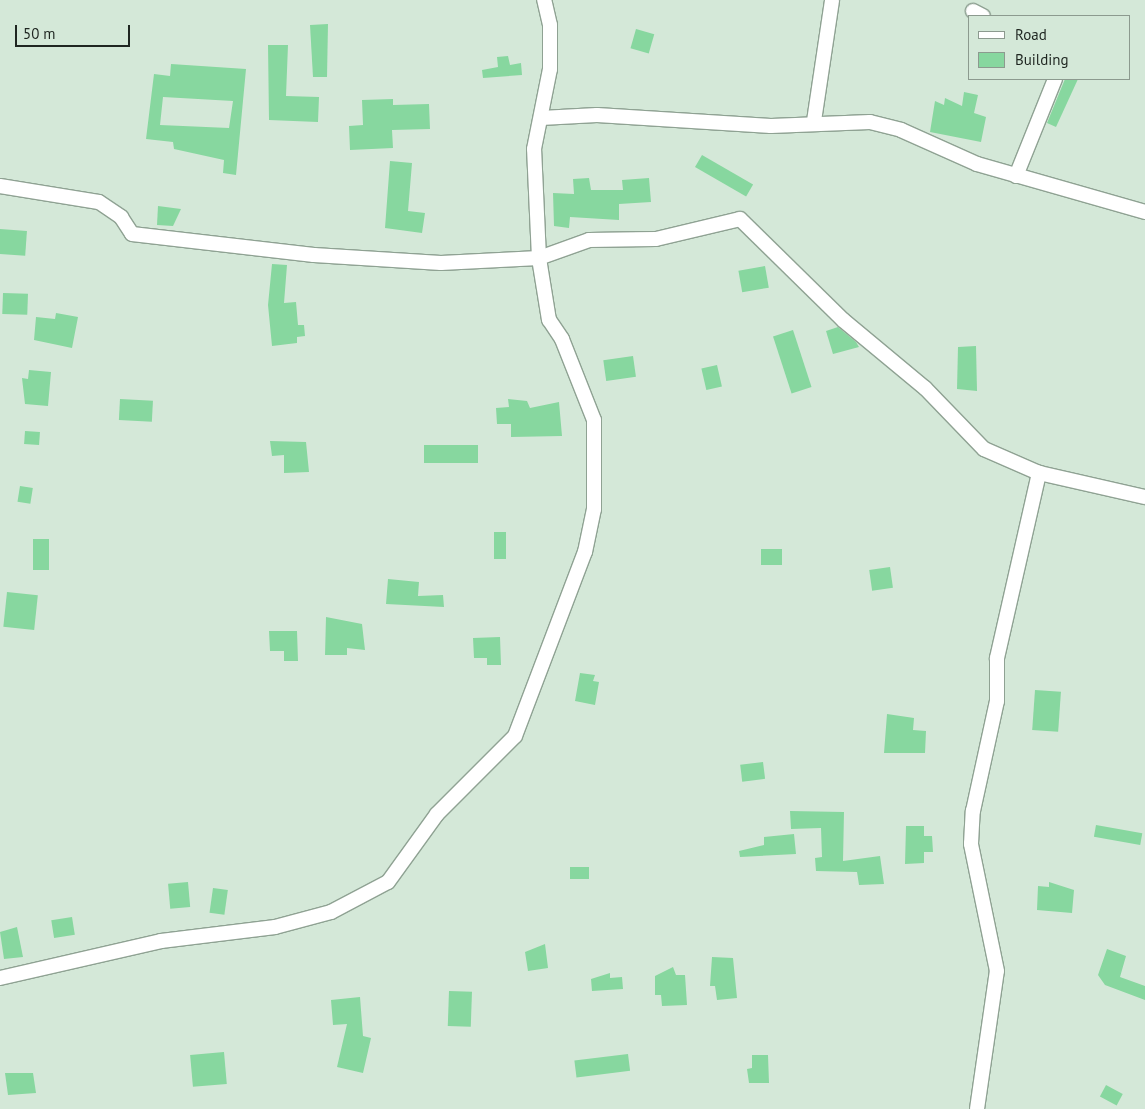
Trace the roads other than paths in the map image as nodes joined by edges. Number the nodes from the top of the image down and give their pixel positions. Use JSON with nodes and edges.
{"nodes":[{"id":1,"x":544,"y":0,"type":"edge"},
{"id":2,"x":832,"y":0,"type":"edge"},
{"id":3,"x":1055,"y":80,"type":"edge"},
{"id":4,"x":541,"y":118,"type":"junction"},
{"id":5,"x":814,"y":122,"type":"junction"},
{"id":6,"x":1016,"y":176,"type":"junction"},
{"id":7,"x":0,"y":186,"type":"edge"},
{"id":8,"x":1145,"y":212,"type":"edge"},
{"id":9,"x":538,"y":258,"type":"junction"},
{"id":10,"x":1040,"y":473,"type":"junction"},
{"id":11,"x":1145,"y":497,"type":"edge"},
{"id":12,"x":0,"y":978,"type":"edge"},
{"id":13,"x":977,"y":1109,"type":"edge"}],
"edges":[{"from":1,"to":4,"type":"street"},
{"from":2,"to":5,"type":"street"},
{"from":3,"to":6,"type":"street"},
{"from":4,"to":5,"type":"street"},
{"from":4,"to":9,"type":"street"},
{"from":5,"to":6,"type":"street"},
{"from":6,"to":8,"type":"street"},
{"from":7,"to":9,"type":"street"},
{"from":9,"to":10,"type":"street"},
{"from":9,"to":12,"type":"street"},
{"from":10,"to":11,"type":"street"},
{"from":10,"to":13,"type":"street"}]}
